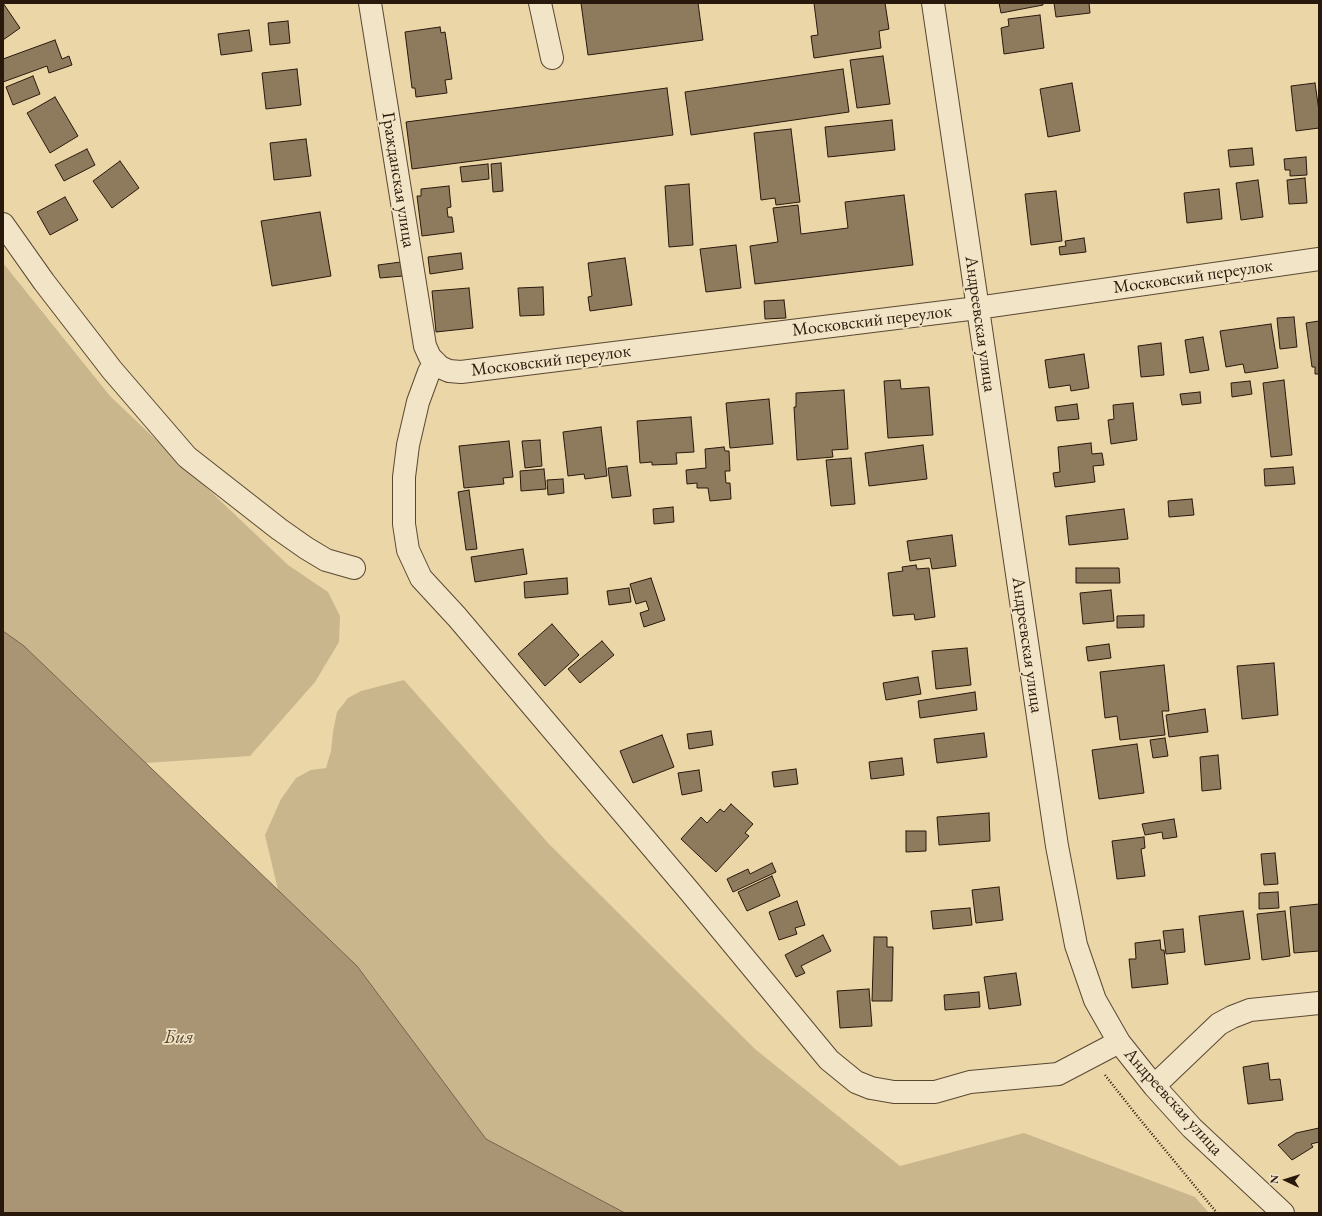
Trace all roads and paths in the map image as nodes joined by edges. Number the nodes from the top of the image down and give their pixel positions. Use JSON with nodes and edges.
{"nodes":[{"id":1,"x":370,"y":3,"type":"edge"},
{"id":2,"x":540,"y":3,"type":"edge"},
{"id":3,"x":933,"y":3,"type":"edge"},
{"id":4,"x":552,"y":58,"type":"dead end"},
{"id":5,"x":3,"y":224,"type":"edge"},
{"id":6,"x":1319,"y":259,"type":"edge"},
{"id":7,"x":977,"y":308,"type":"junction"},
{"id":8,"x":433,"y":360,"type":"junction"},
{"id":9,"x":354,"y":568,"type":"dead end"},
{"id":10,"x":1319,"y":1004,"type":"edge"},
{"id":11,"x":1119,"y":1042,"type":"junction"},
{"id":12,"x":1091,"y":1057,"type":"junction"},
{"id":13,"x":1154,"y":1086,"type":"junction"},
{"id":14,"x":1218,"y":1213,"type":"edge"},
{"id":15,"x":1283,"y":1213,"type":"edge"}],
"edges":[{"from":1,"to":8,"type":"street","name":"Гражданская улица"},
{"from":2,"to":4,"type":"street"},
{"from":3,"to":7,"type":"street","name":"Андреевская улица"},
{"from":5,"to":9,"type":"street"},
{"from":6,"to":7,"type":"street","name":"Московский переулок"},
{"from":7,"to":8,"type":"street","name":"Московский переулок"},
{"from":7,"to":11,"type":"street","name":"Андреевская улица"},
{"from":8,"to":12,"type":"street"},
{"from":10,"to":13,"type":"street"},
{"from":11,"to":12,"type":"street"},
{"from":11,"to":13,"type":"street","name":"Андреевская улица"},
{"from":12,"to":14,"type":"path"},
{"from":13,"to":15,"type":"street","name":"Андреевская улица"}]}
